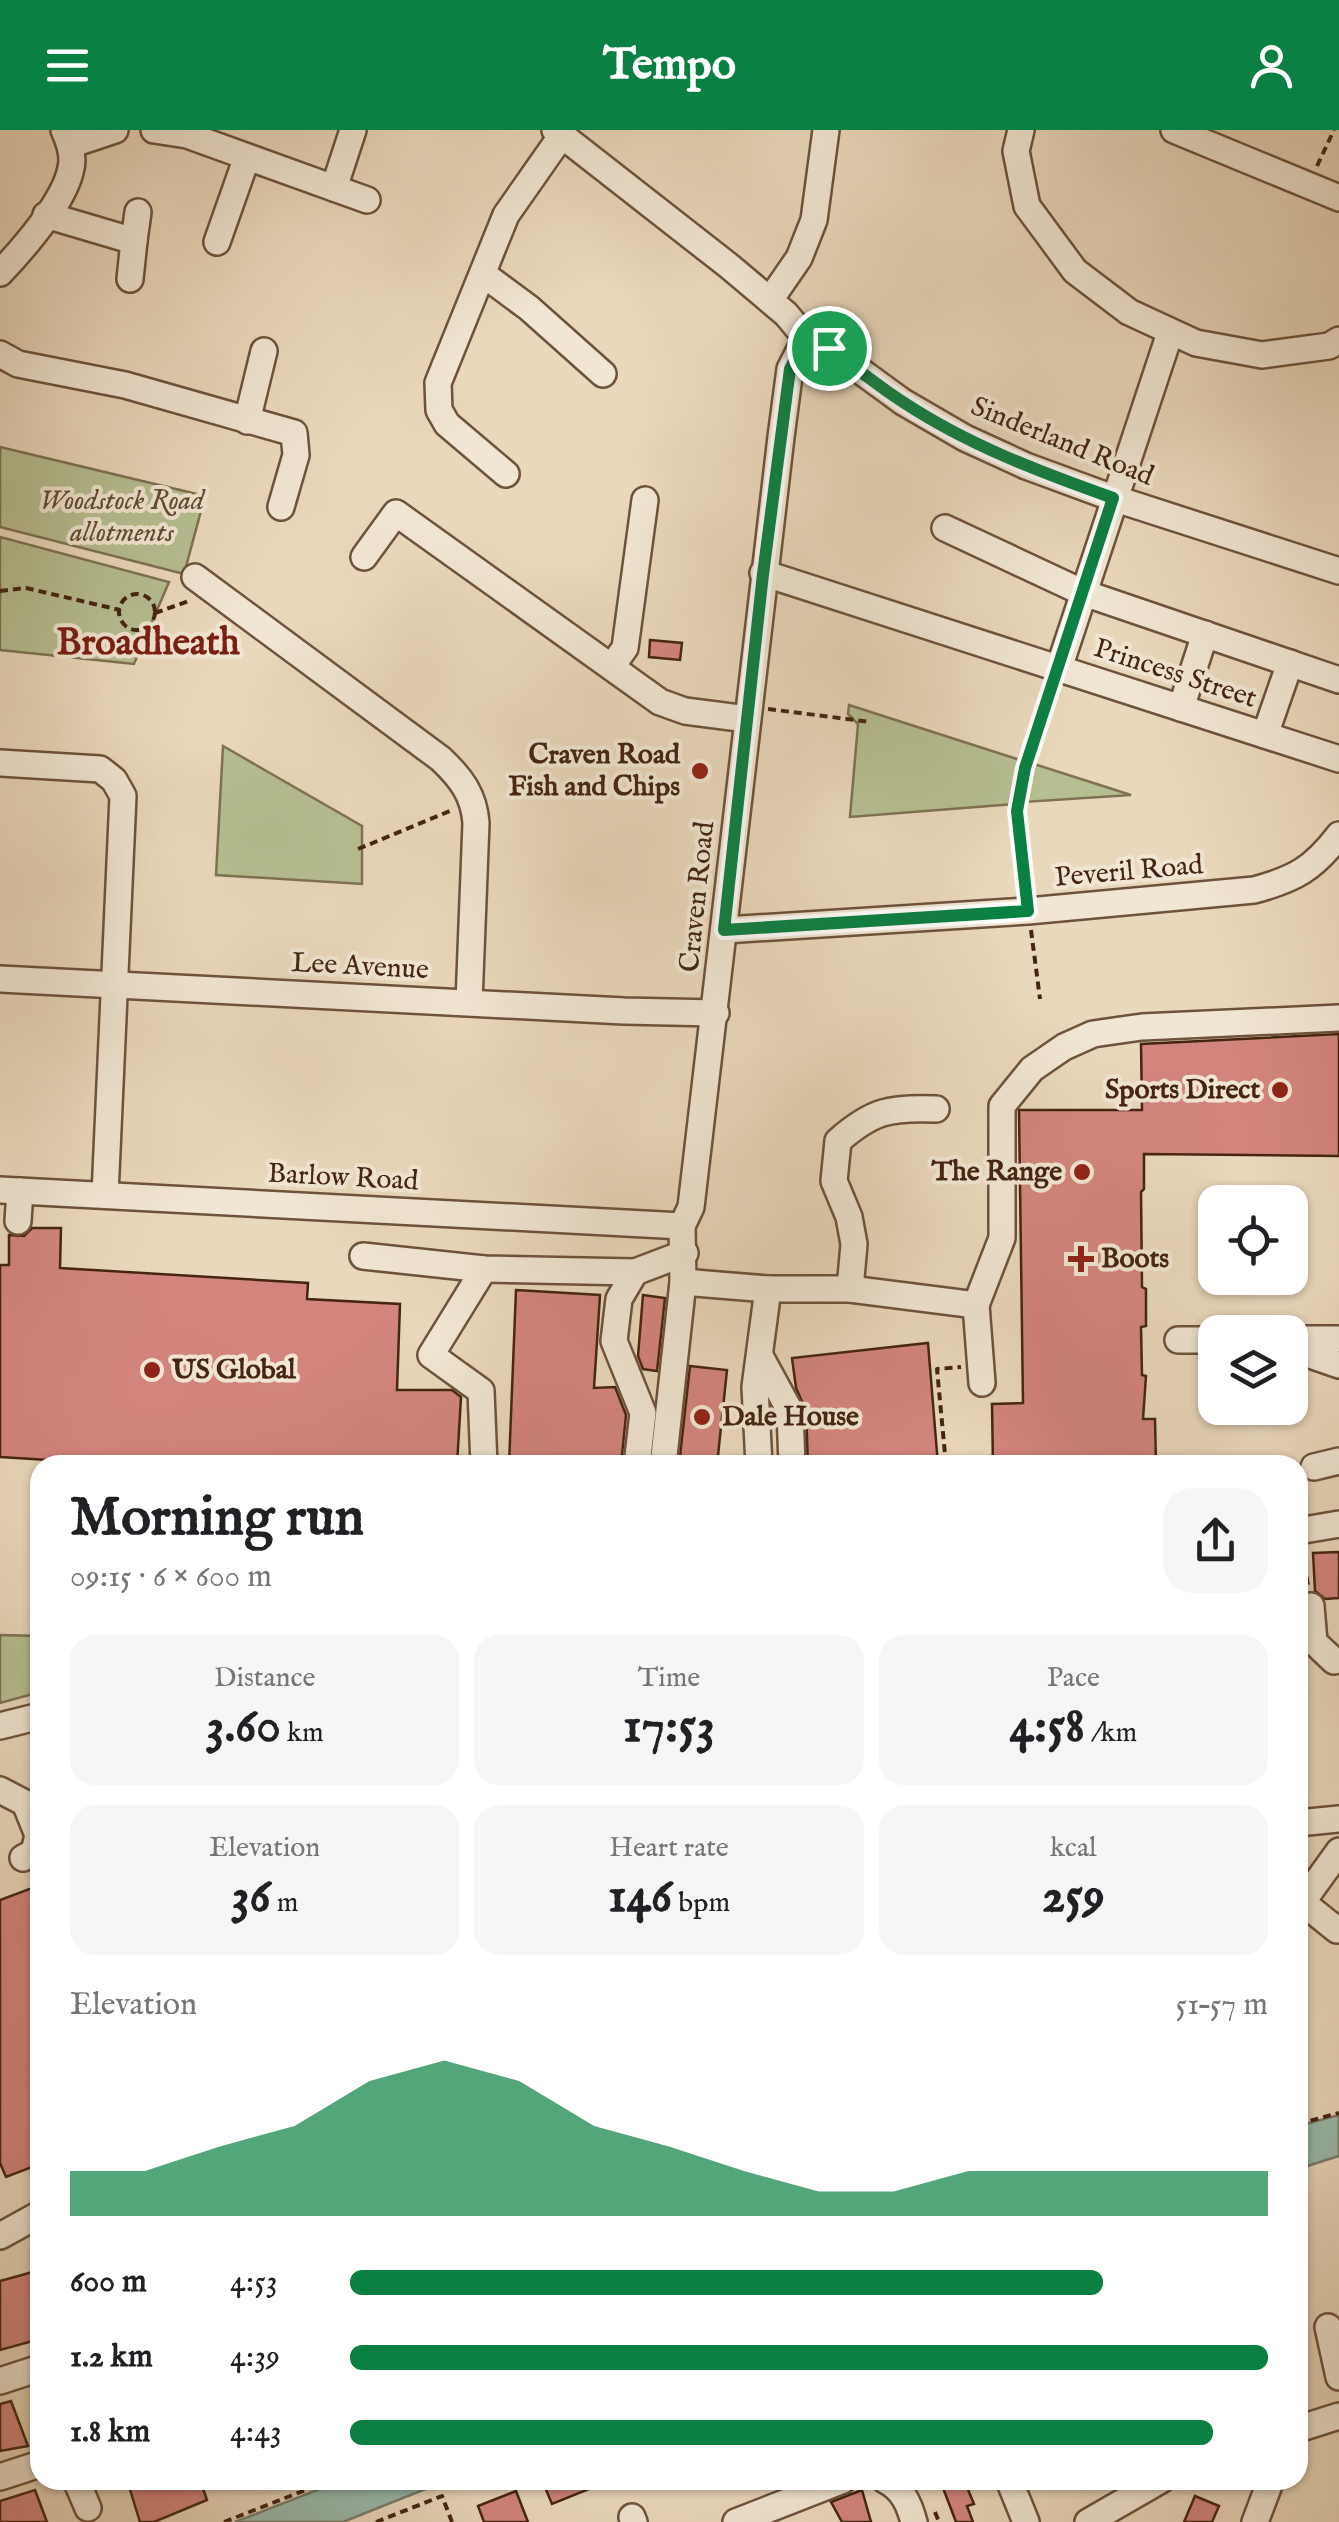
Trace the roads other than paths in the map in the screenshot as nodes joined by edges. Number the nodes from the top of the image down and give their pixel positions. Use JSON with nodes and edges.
{"nodes":[{"id":1,"x":114,"y":130,"type":"edge"},
{"id":2,"x":154,"y":130,"type":"edge"},
{"id":3,"x":353,"y":130,"type":"edge"},
{"id":4,"x":826,"y":130,"type":"edge"},
{"id":5,"x":1021,"y":130,"type":"edge"},
{"id":6,"x":1174,"y":130,"type":"edge"},
{"id":7,"x":558,"y":132,"type":"edge"},
{"id":8,"x":67,"y":138,"type":"edge"},
{"id":9,"x":247,"y":157,"type":"junction"},
{"id":10,"x":334,"y":188,"type":"junction"},
{"id":11,"x":1339,"y":198,"type":"edge"},
{"id":12,"x":367,"y":200,"type":"dead end"},
{"id":13,"x":138,"y":212,"type":"dead end"},
{"id":14,"x":46,"y":214,"type":"junction"},
{"id":15,"x":134,"y":241,"type":"junction"},
{"id":16,"x":217,"y":242,"type":"dead end"},
{"id":17,"x":0,"y":273,"type":"edge"},
{"id":18,"x":483,"y":274,"type":"junction"},
{"id":19,"x":130,"y":279,"type":"dead end"},
{"id":20,"x":770,"y":300,"type":"junction"},
{"id":21,"x":1170,"y":333,"type":"junction"},
{"id":22,"x":806,"y":338,"type":"junction"},
{"id":23,"x":1339,"y":340,"type":"edge"},
{"id":24,"x":264,"y":351,"type":"dead end"},
{"id":25,"x":0,"y":354,"type":"edge"},
{"id":26,"x":603,"y":374,"type":"dead end"},
{"id":27,"x":246,"y":421,"type":"junction"},
{"id":28,"x":506,"y":474,"type":"dead end"},
{"id":29,"x":1113,"y":498,"type":"junction"},
{"id":30,"x":645,"y":500,"type":"dead end"},
{"id":31,"x":280,"y":507,"type":"dead end"},
{"id":32,"x":945,"y":528,"type":"dead end"},
{"id":33,"x":364,"y":557,"type":"dead end"},
{"id":34,"x":1339,"y":570,"type":"edge"},
{"id":35,"x":763,"y":574,"type":"junction"},
{"id":36,"x":201,"y":582,"type":"road end"},
{"id":37,"x":1084,"y":593,"type":"junction"},
{"id":38,"x":1206,"y":634,"type":"junction"},
{"id":39,"x":1290,"y":663,"type":"junction"},
{"id":40,"x":612,"y":666,"type":"junction"},
{"id":41,"x":1059,"y":668,"type":"junction"},
{"id":42,"x":1339,"y":680,"type":"edge"},
{"id":43,"x":1181,"y":708,"type":"junction"},
{"id":44,"x":748,"y":713,"type":"junction"},
{"id":45,"x":1266,"y":735,"type":"junction"},
{"id":46,"x":1339,"y":760,"type":"edge"},
{"id":47,"x":0,"y":763,"type":"edge"},
{"id":48,"x":1339,"y":835,"type":"edge"},
{"id":49,"x":724,"y":930,"type":"junction"},
{"id":50,"x":0,"y":979,"type":"edge"},
{"id":51,"x":115,"y":984,"type":"junction"},
{"id":52,"x":469,"y":1002,"type":"junction"},
{"id":53,"x":716,"y":1013,"type":"junction"},
{"id":54,"x":1339,"y":1018,"type":"edge"},
{"id":55,"x":936,"y":1109,"type":"dead end"},
{"id":56,"x":10,"y":1191,"type":"edge"},
{"id":57,"x":105,"y":1195,"type":"junction"},
{"id":58,"x":18,"y":1221,"type":"dead end"},
{"id":59,"x":682,"y":1226,"type":"junction"},
{"id":60,"x":685,"y":1253,"type":"junction"},
{"id":61,"x":363,"y":1256,"type":"dead end"},
{"id":62,"x":484,"y":1269,"type":"junction"},
{"id":63,"x":635,"y":1272,"type":"junction"},
{"id":64,"x":684,"y":1282,"type":"junction"},
{"id":65,"x":768,"y":1289,"type":"junction"},
{"id":66,"x":850,"y":1289,"type":"junction"},
{"id":67,"x":976,"y":1305,"type":"junction"},
{"id":68,"x":1339,"y":1338,"type":"edge"},
{"id":69,"x":1308,"y":1339,"type":"edge"},
{"id":70,"x":1178,"y":1340,"type":"dead end"},
{"id":71,"x":1198,"y":1340,"type":"edge"},
{"id":72,"x":760,"y":1356,"type":"junction"},
{"id":73,"x":1313,"y":1356,"type":"dead end"},
{"id":74,"x":1339,"y":1365,"type":"edge"},
{"id":75,"x":981,"y":1374,"type":"road end"},
{"id":76,"x":484,"y":1455,"type":"edge"},
{"id":77,"x":639,"y":1455,"type":"edge"},
{"id":78,"x":665,"y":1455,"type":"edge"},
{"id":79,"x":758,"y":1455,"type":"edge"},
{"id":80,"x":792,"y":1455,"type":"edge"},
{"id":81,"x":1339,"y":1524,"type":"edge"},
{"id":82,"x":1308,"y":1529,"type":"edge"},
{"id":83,"x":1311,"y":1606,"type":"road end"},
{"id":84,"x":1334,"y":1661,"type":"dead end"},
{"id":85,"x":30,"y":1718,"type":"edge"},
{"id":86,"x":0,"y":1726,"type":"edge"},
{"id":87,"x":0,"y":1790,"type":"edge"},
{"id":88,"x":30,"y":1814,"type":"edge"},
{"id":89,"x":1339,"y":1818,"type":"edge"},
{"id":90,"x":1308,"y":1821,"type":"edge"},
{"id":91,"x":1339,"y":1851,"type":"edge"},
{"id":92,"x":30,"y":1854,"type":"edge"},
{"id":93,"x":24,"y":1858,"type":"dead end"},
{"id":94,"x":1308,"y":1894,"type":"edge"},
{"id":95,"x":1308,"y":1910,"type":"edge"},
{"id":96,"x":1338,"y":1930,"type":"edge"},
{"id":97,"x":30,"y":2217,"type":"edge"},
{"id":98,"x":4,"y":2226,"type":"edge"},
{"id":99,"x":1328,"y":2327,"type":"dead end"},
{"id":100,"x":30,"y":2371,"type":"edge"},
{"id":101,"x":1339,"y":2377,"type":"edge"},
{"id":102,"x":0,"y":2381,"type":"edge"},
{"id":103,"x":1339,"y":2416,"type":"edge"},
{"id":104,"x":1308,"y":2426,"type":"edge"},
{"id":105,"x":30,"y":2467,"type":"edge"},
{"id":106,"x":0,"y":2476,"type":"edge"},
{"id":107,"x":80,"y":2490,"type":"edge"},
{"id":108,"x":827,"y":2490,"type":"edge"},
{"id":109,"x":899,"y":2490,"type":"edge"},
{"id":110,"x":1013,"y":2490,"type":"edge"},
{"id":111,"x":1144,"y":2490,"type":"edge"},
{"id":112,"x":1267,"y":2490,"type":"edge"},
{"id":113,"x":88,"y":2508,"type":"dead end"},
{"id":114,"x":794,"y":2511,"type":"edge"},
{"id":115,"x":736,"y":2522,"type":"edge"},
{"id":116,"x":914,"y":2522,"type":"edge"},
{"id":117,"x":1026,"y":2522,"type":"edge"},
{"id":118,"x":1088,"y":2522,"type":"edge"},
{"id":119,"x":1255,"y":2522,"type":"edge"}],
"edges":[{"from":1,"to":8,"type":"street"},
{"from":2,"to":9,"type":"street"},
{"from":3,"to":10,"type":"street"},
{"from":4,"to":20,"type":"street"},
{"from":5,"to":21,"type":"street"},
{"from":6,"to":11,"type":"street"},
{"from":7,"to":18,"type":"street"},
{"from":7,"to":20,"type":"street","name":"Sinderland Road"},
{"from":8,"to":14,"type":"street"},
{"from":9,"to":10,"type":"street"},
{"from":9,"to":16,"type":"street"},
{"from":10,"to":12,"type":"street"},
{"from":13,"to":15,"type":"street"},
{"from":14,"to":15,"type":"street"},
{"from":14,"to":17,"type":"street"},
{"from":15,"to":19,"type":"street"},
{"from":18,"to":26,"type":"street"},
{"from":18,"to":28,"type":"street"},
{"from":20,"to":22,"type":"street","name":"Sinderland Road"},
{"from":21,"to":23,"type":"street"},
{"from":21,"to":29,"type":"street"},
{"from":22,"to":29,"type":"street","name":"Sinderland Road"},
{"from":22,"to":35,"type":"street","name":"Craven Road"},
{"from":24,"to":27,"type":"street"},
{"from":25,"to":27,"type":"street"},
{"from":27,"to":31,"type":"street"},
{"from":29,"to":34,"type":"street","name":"Sinderland Road"},
{"from":29,"to":37,"type":"street"},
{"from":30,"to":40,"type":"street"},
{"from":32,"to":37,"type":"street"},
{"from":33,"to":40,"type":"street"},
{"from":35,"to":41,"type":"street","name":"Princess Street"},
{"from":35,"to":44,"type":"street","name":"Craven Road"},
{"from":36,"to":52,"type":"street"},
{"from":37,"to":38,"type":"street"},
{"from":37,"to":41,"type":"street"},
{"from":38,"to":39,"type":"street"},
{"from":38,"to":43,"type":"street"},
{"from":39,"to":42,"type":"street"},
{"from":39,"to":45,"type":"street"},
{"from":40,"to":44,"type":"street"},
{"from":41,"to":43,"type":"street","name":"Princess Street"},
{"from":43,"to":45,"type":"street","name":"Princess Street"},
{"from":44,"to":49,"type":"street","name":"Craven Road"},
{"from":45,"to":46,"type":"street","name":"Princess Street"},
{"from":47,"to":51,"type":"street"},
{"from":48,"to":49,"type":"street","name":"Peveril Road"},
{"from":49,"to":53,"type":"street","name":"Craven Road"},
{"from":50,"to":51,"type":"street","name":"Lee Avenue"},
{"from":51,"to":52,"type":"street","name":"Lee Avenue"},
{"from":51,"to":57,"type":"street"},
{"from":52,"to":53,"type":"street","name":"Lee Avenue"},
{"from":53,"to":59,"type":"street","name":"Craven Road"},
{"from":54,"to":67,"type":"street"},
{"from":55,"to":66,"type":"street"},
{"from":56,"to":57,"type":"street","name":"Barlow Road"},
{"from":56,"to":58,"type":"street"},
{"from":57,"to":59,"type":"street","name":"Barlow Road"},
{"from":59,"to":60,"type":"street","name":"Craven Road"},
{"from":60,"to":63,"type":"street"},
{"from":60,"to":64,"type":"street","name":"Craven Road"},
{"from":61,"to":62,"type":"street"},
{"from":62,"to":63,"type":"street"},
{"from":62,"to":76,"type":"street"},
{"from":63,"to":77,"type":"street"},
{"from":64,"to":65,"type":"street"},
{"from":64,"to":78,"type":"street","name":"Craven Road"},
{"from":65,"to":66,"type":"street"},
{"from":65,"to":72,"type":"street"},
{"from":66,"to":67,"type":"street"},
{"from":67,"to":75,"type":"street"},
{"from":68,"to":69,"type":"street"},
{"from":70,"to":71,"type":"street"},
{"from":72,"to":79,"type":"street"},
{"from":72,"to":80,"type":"street"},
{"from":73,"to":74,"type":"street"},
{"from":81,"to":82,"type":"street"},
{"from":83,"to":84,"type":"street"},
{"from":85,"to":86,"type":"street"},
{"from":87,"to":88,"type":"street"},
{"from":89,"to":90,"type":"street"},
{"from":91,"to":94,"type":"street"},
{"from":92,"to":93,"type":"street"},
{"from":95,"to":96,"type":"street"},
{"from":97,"to":98,"type":"street"},
{"from":99,"to":101,"type":"street"},
{"from":100,"to":102,"type":"street"},
{"from":103,"to":104,"type":"street"},
{"from":105,"to":106,"type":"street"},
{"from":107,"to":113,"type":"street"},
{"from":108,"to":114,"type":"street"},
{"from":109,"to":116,"type":"street"},
{"from":110,"to":117,"type":"street"},
{"from":111,"to":118,"type":"street"},
{"from":112,"to":119,"type":"street"},
{"from":114,"to":115,"type":"street"}]}
